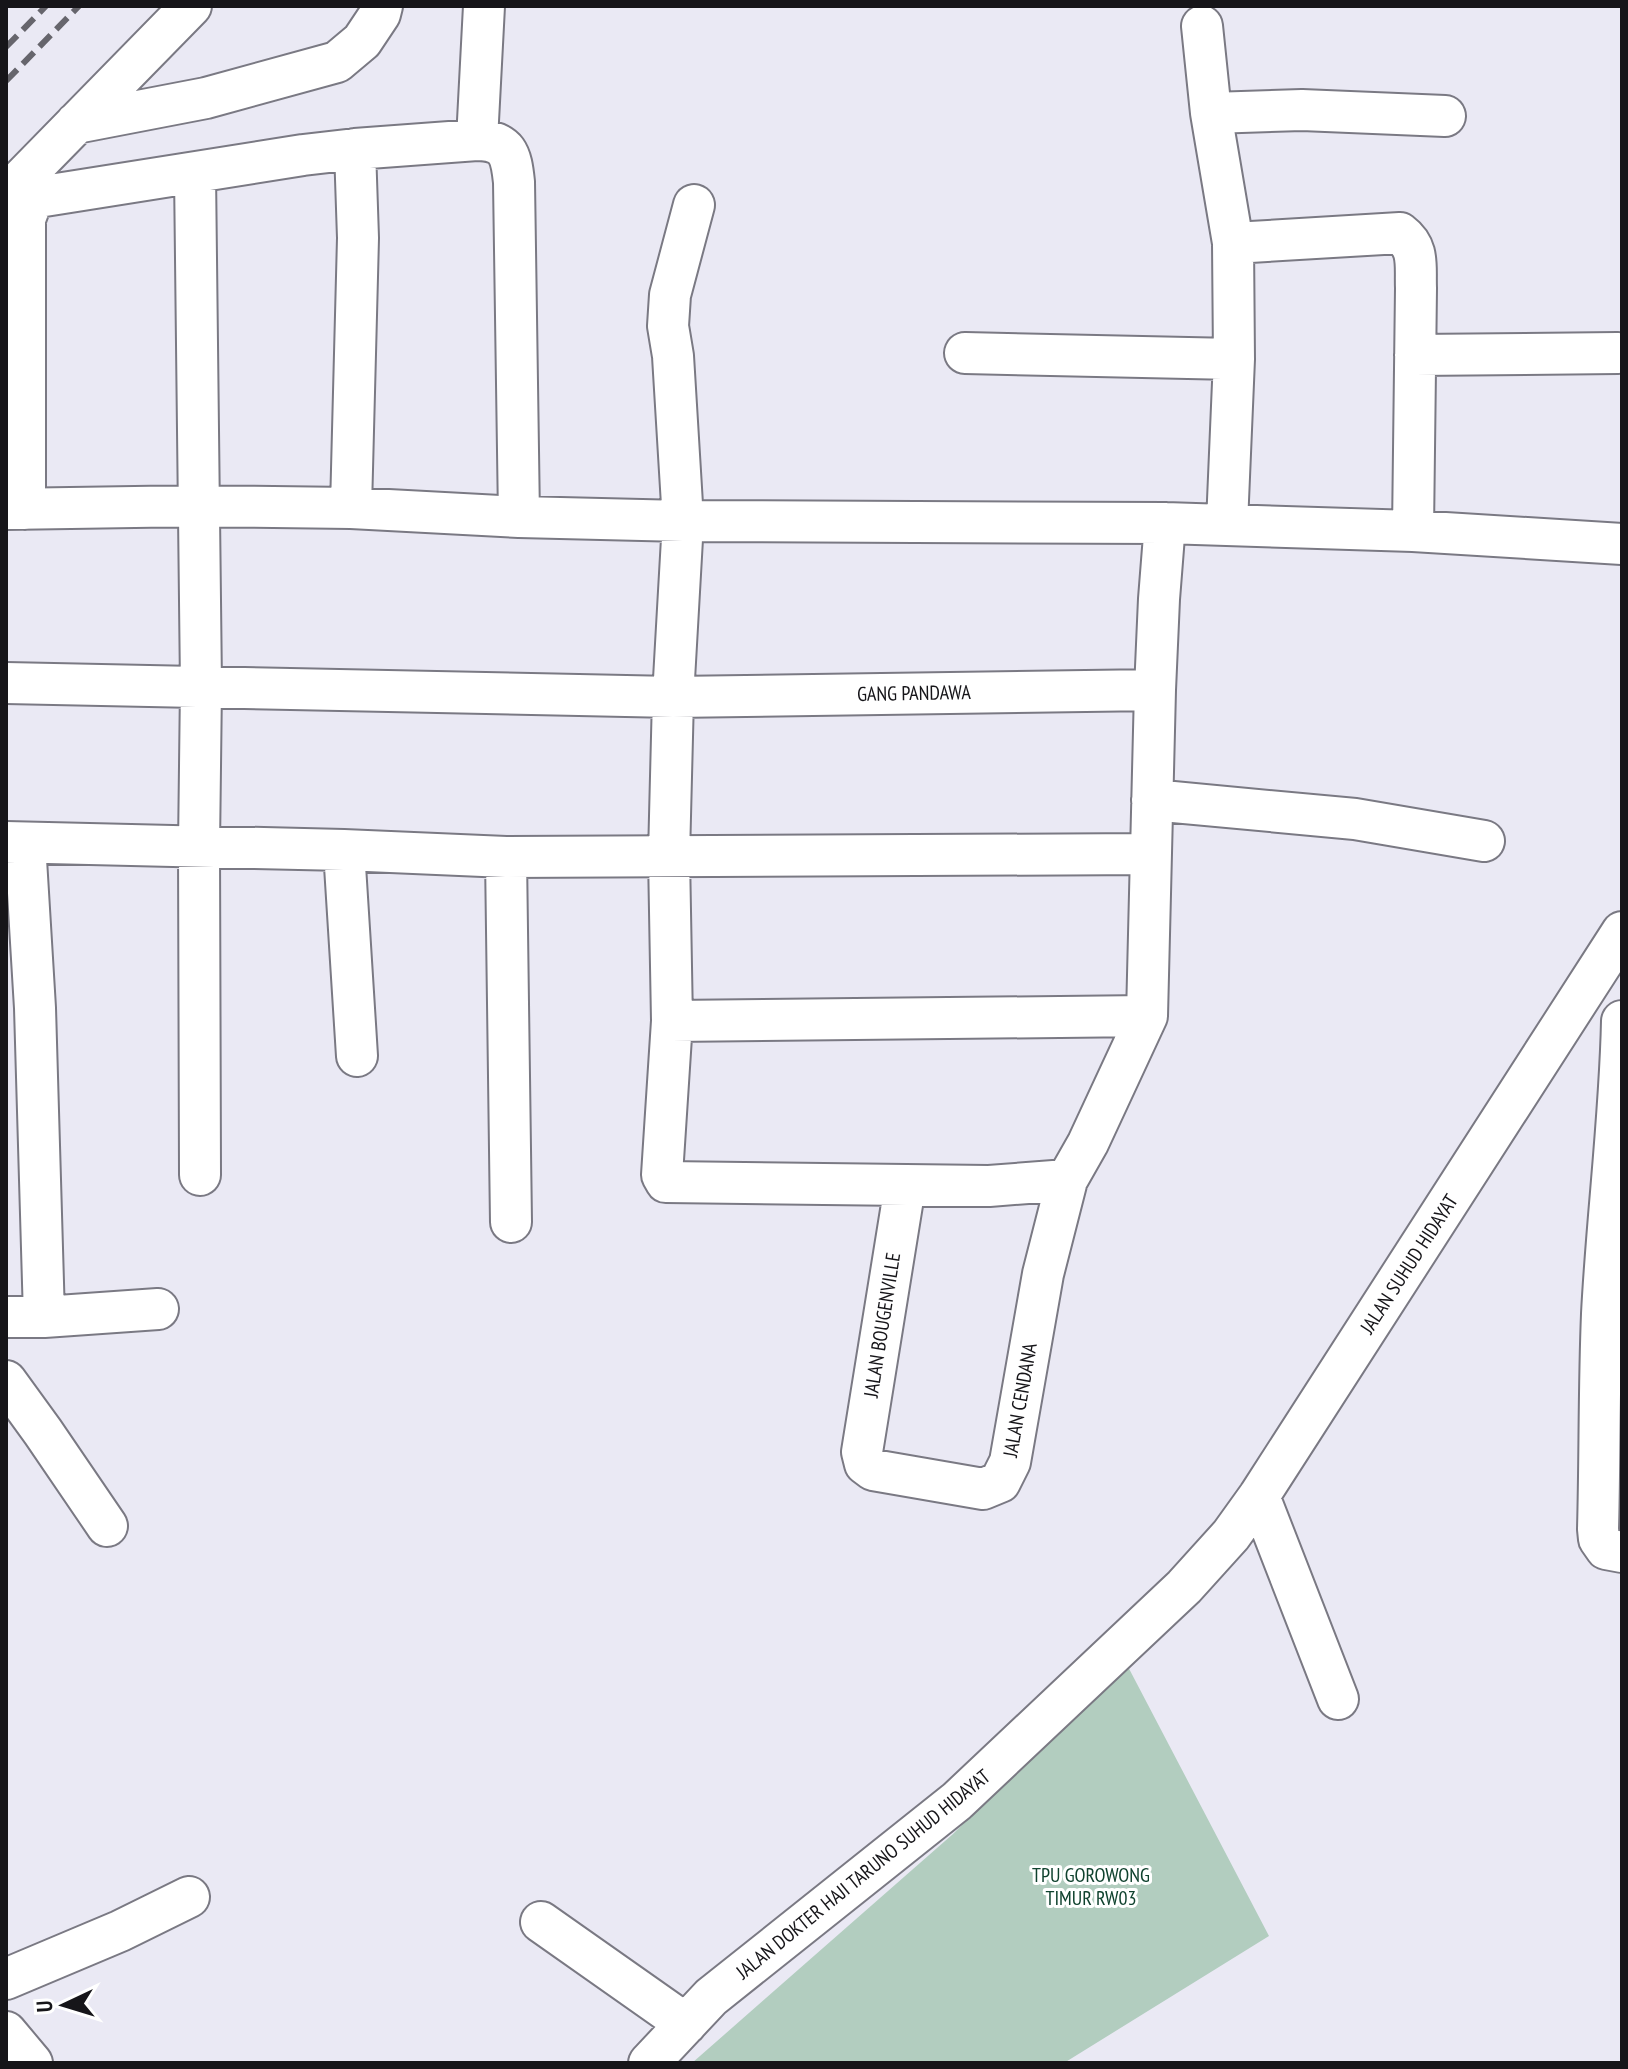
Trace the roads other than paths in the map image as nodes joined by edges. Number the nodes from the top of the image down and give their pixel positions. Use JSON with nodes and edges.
{"nodes":[{"id":1,"x":191,"y":6,"type":"edge"},
{"id":2,"x":382,"y":6,"type":"edge"},
{"id":3,"x":484,"y":6,"type":"edge"},
{"id":4,"x":1202,"y":26,"type":"dead end"},
{"id":5,"x":1211,"y":113,"type":"junction"},
{"id":6,"x":1445,"y":116,"type":"dead end"},
{"id":7,"x":76,"y":123,"type":"junction"},
{"id":8,"x":477,"y":140,"type":"junction"},
{"id":9,"x":355,"y":149,"type":"junction"},
{"id":10,"x":195,"y":173,"type":"junction"},
{"id":11,"x":6,"y":195,"type":"edge"},
{"id":12,"x":694,"y":205,"type":"dead end"},
{"id":13,"x":1233,"y":243,"type":"junction"},
{"id":14,"x":965,"y":353,"type":"dead end"},
{"id":15,"x":1618,"y":353,"type":"dead end"},
{"id":16,"x":1415,"y":355,"type":"junction"},
{"id":17,"x":1234,"y":359,"type":"junction"},
{"id":18,"x":199,"y":506,"type":"junction"},
{"id":19,"x":351,"y":508,"type":"junction"},
{"id":20,"x":15,"y":509,"type":"edge"},
{"id":21,"x":519,"y":517,"type":"junction"},
{"id":22,"x":683,"y":521,"type":"junction"},
{"id":23,"x":1165,"y":523,"type":"junction"},
{"id":24,"x":1227,"y":524,"type":"junction"},
{"id":25,"x":1413,"y":531,"type":"junction"},
{"id":26,"x":1622,"y":544,"type":"edge"},
{"id":27,"x":6,"y":683,"type":"edge"},
{"id":28,"x":201,"y":686,"type":"junction"},
{"id":29,"x":1155,"y":690,"type":"junction"},
{"id":30,"x":673,"y":697,"type":"junction"},
{"id":31,"x":1152,"y":800,"type":"junction"},
{"id":32,"x":1484,"y":841,"type":"dead end"},
{"id":33,"x":15,"y":842,"type":"edge"},
{"id":34,"x":199,"y":847,"type":"junction"},
{"id":35,"x":344,"y":850,"type":"junction"},
{"id":36,"x":1151,"y":854,"type":"junction"},
{"id":37,"x":669,"y":856,"type":"junction"},
{"id":38,"x":506,"y":857,"type":"junction"},
{"id":39,"x":1622,"y":932,"type":"edge"},
{"id":40,"x":21,"y":1007,"type":"edge"},
{"id":41,"x":1147,"y":1016,"type":"junction"},
{"id":42,"x":672,"y":1021,"type":"junction"},
{"id":43,"x":1622,"y":1021,"type":"edge"},
{"id":44,"x":357,"y":1056,"type":"dead end"},
{"id":45,"x":200,"y":1175,"type":"dead end"},
{"id":46,"x":1067,"y":1180,"type":"junction"},
{"id":47,"x":905,"y":1186,"type":"junction"},
{"id":48,"x":511,"y":1222,"type":"dead end"},
{"id":49,"x":158,"y":1309,"type":"dead end"},
{"id":50,"x":25,"y":1317,"type":"edge"},
{"id":51,"x":10,"y":1394,"type":"edge"},
{"id":52,"x":865,"y":1464,"type":"joint"},
{"id":53,"x":1259,"y":1496,"type":"junction"},
{"id":54,"x":107,"y":1526,"type":"dead end"},
{"id":55,"x":1622,"y":1552,"type":"edge"},
{"id":56,"x":1184,"y":1587,"type":"joint"},
{"id":57,"x":1338,"y":1699,"type":"dead end"},
{"id":58,"x":189,"y":1897,"type":"dead end"},
{"id":59,"x":541,"y":1922,"type":"dead end"},
{"id":60,"x":6,"y":1979,"type":"edge"},
{"id":61,"x":686,"y":2024,"type":"junction"},
{"id":62,"x":649,"y":2063,"type":"edge"}],
"edges":[{"from":1,"to":7,"type":"street"},
{"from":2,"to":7,"type":"street"},
{"from":3,"to":8,"type":"street"},
{"from":4,"to":5,"type":"street"},
{"from":5,"to":6,"type":"street"},
{"from":5,"to":13,"type":"street"},
{"from":7,"to":11,"type":"street"},
{"from":8,"to":9,"type":"street"},
{"from":8,"to":21,"type":"street"},
{"from":9,"to":10,"type":"street"},
{"from":9,"to":19,"type":"street"},
{"from":10,"to":18,"type":"street"},
{"from":10,"to":20,"type":"street"},
{"from":12,"to":22,"type":"street"},
{"from":13,"to":16,"type":"street"},
{"from":13,"to":17,"type":"street"},
{"from":14,"to":17,"type":"street"},
{"from":15,"to":16,"type":"street"},
{"from":16,"to":25,"type":"street"},
{"from":17,"to":24,"type":"street"},
{"from":18,"to":19,"type":"street"},
{"from":18,"to":20,"type":"street"},
{"from":18,"to":28,"type":"street"},
{"from":19,"to":21,"type":"street"},
{"from":21,"to":22,"type":"street"},
{"from":22,"to":23,"type":"street"},
{"from":22,"to":30,"type":"street"},
{"from":23,"to":24,"type":"street"},
{"from":23,"to":29,"type":"street"},
{"from":24,"to":25,"type":"street"},
{"from":25,"to":26,"type":"street"},
{"from":27,"to":28,"type":"street","name":"GANG PANDAWA"},
{"from":28,"to":30,"type":"street","name":"GANG PANDAWA"},
{"from":28,"to":34,"type":"street"},
{"from":29,"to":30,"type":"street","name":"GANG PANDAWA"},
{"from":29,"to":31,"type":"street"},
{"from":30,"to":37,"type":"street"},
{"from":31,"to":32,"type":"street"},
{"from":31,"to":36,"type":"street"},
{"from":33,"to":34,"type":"street"},
{"from":33,"to":40,"type":"street"},
{"from":34,"to":35,"type":"street"},
{"from":34,"to":45,"type":"street"},
{"from":35,"to":38,"type":"street"},
{"from":35,"to":44,"type":"street"},
{"from":36,"to":37,"type":"street"},
{"from":36,"to":41,"type":"street"},
{"from":37,"to":38,"type":"street"},
{"from":37,"to":42,"type":"street"},
{"from":38,"to":48,"type":"street"},
{"from":39,"to":53,"type":"street","name":"JALAN SUHUD HIDAYAT"},
{"from":40,"to":50,"type":"street"},
{"from":41,"to":42,"type":"street"},
{"from":41,"to":46,"type":"street"},
{"from":42,"to":47,"type":"street"},
{"from":43,"to":55,"type":"street"},
{"from":46,"to":47,"type":"street"},
{"from":46,"to":52,"type":"street","name":"JALAN CENDANA"},
{"from":47,"to":52,"type":"street","name":"JALAN BOUGENVILLE"},
{"from":49,"to":50,"type":"street"},
{"from":51,"to":54,"type":"street"},
{"from":53,"to":56,"type":"street","name":"JALAN SUHUD HIDAYAT"},
{"from":53,"to":57,"type":"street"},
{"from":56,"to":61,"type":"street","name":"JALAN DOKTER HAJI TARUNO SUHUD HIDAYAT"},
{"from":58,"to":60,"type":"street"},
{"from":59,"to":61,"type":"street"},
{"from":61,"to":62,"type":"street","name":"JALAN DOKTER HAJI TARUNO SUHUD HIDAYAT"}]}
